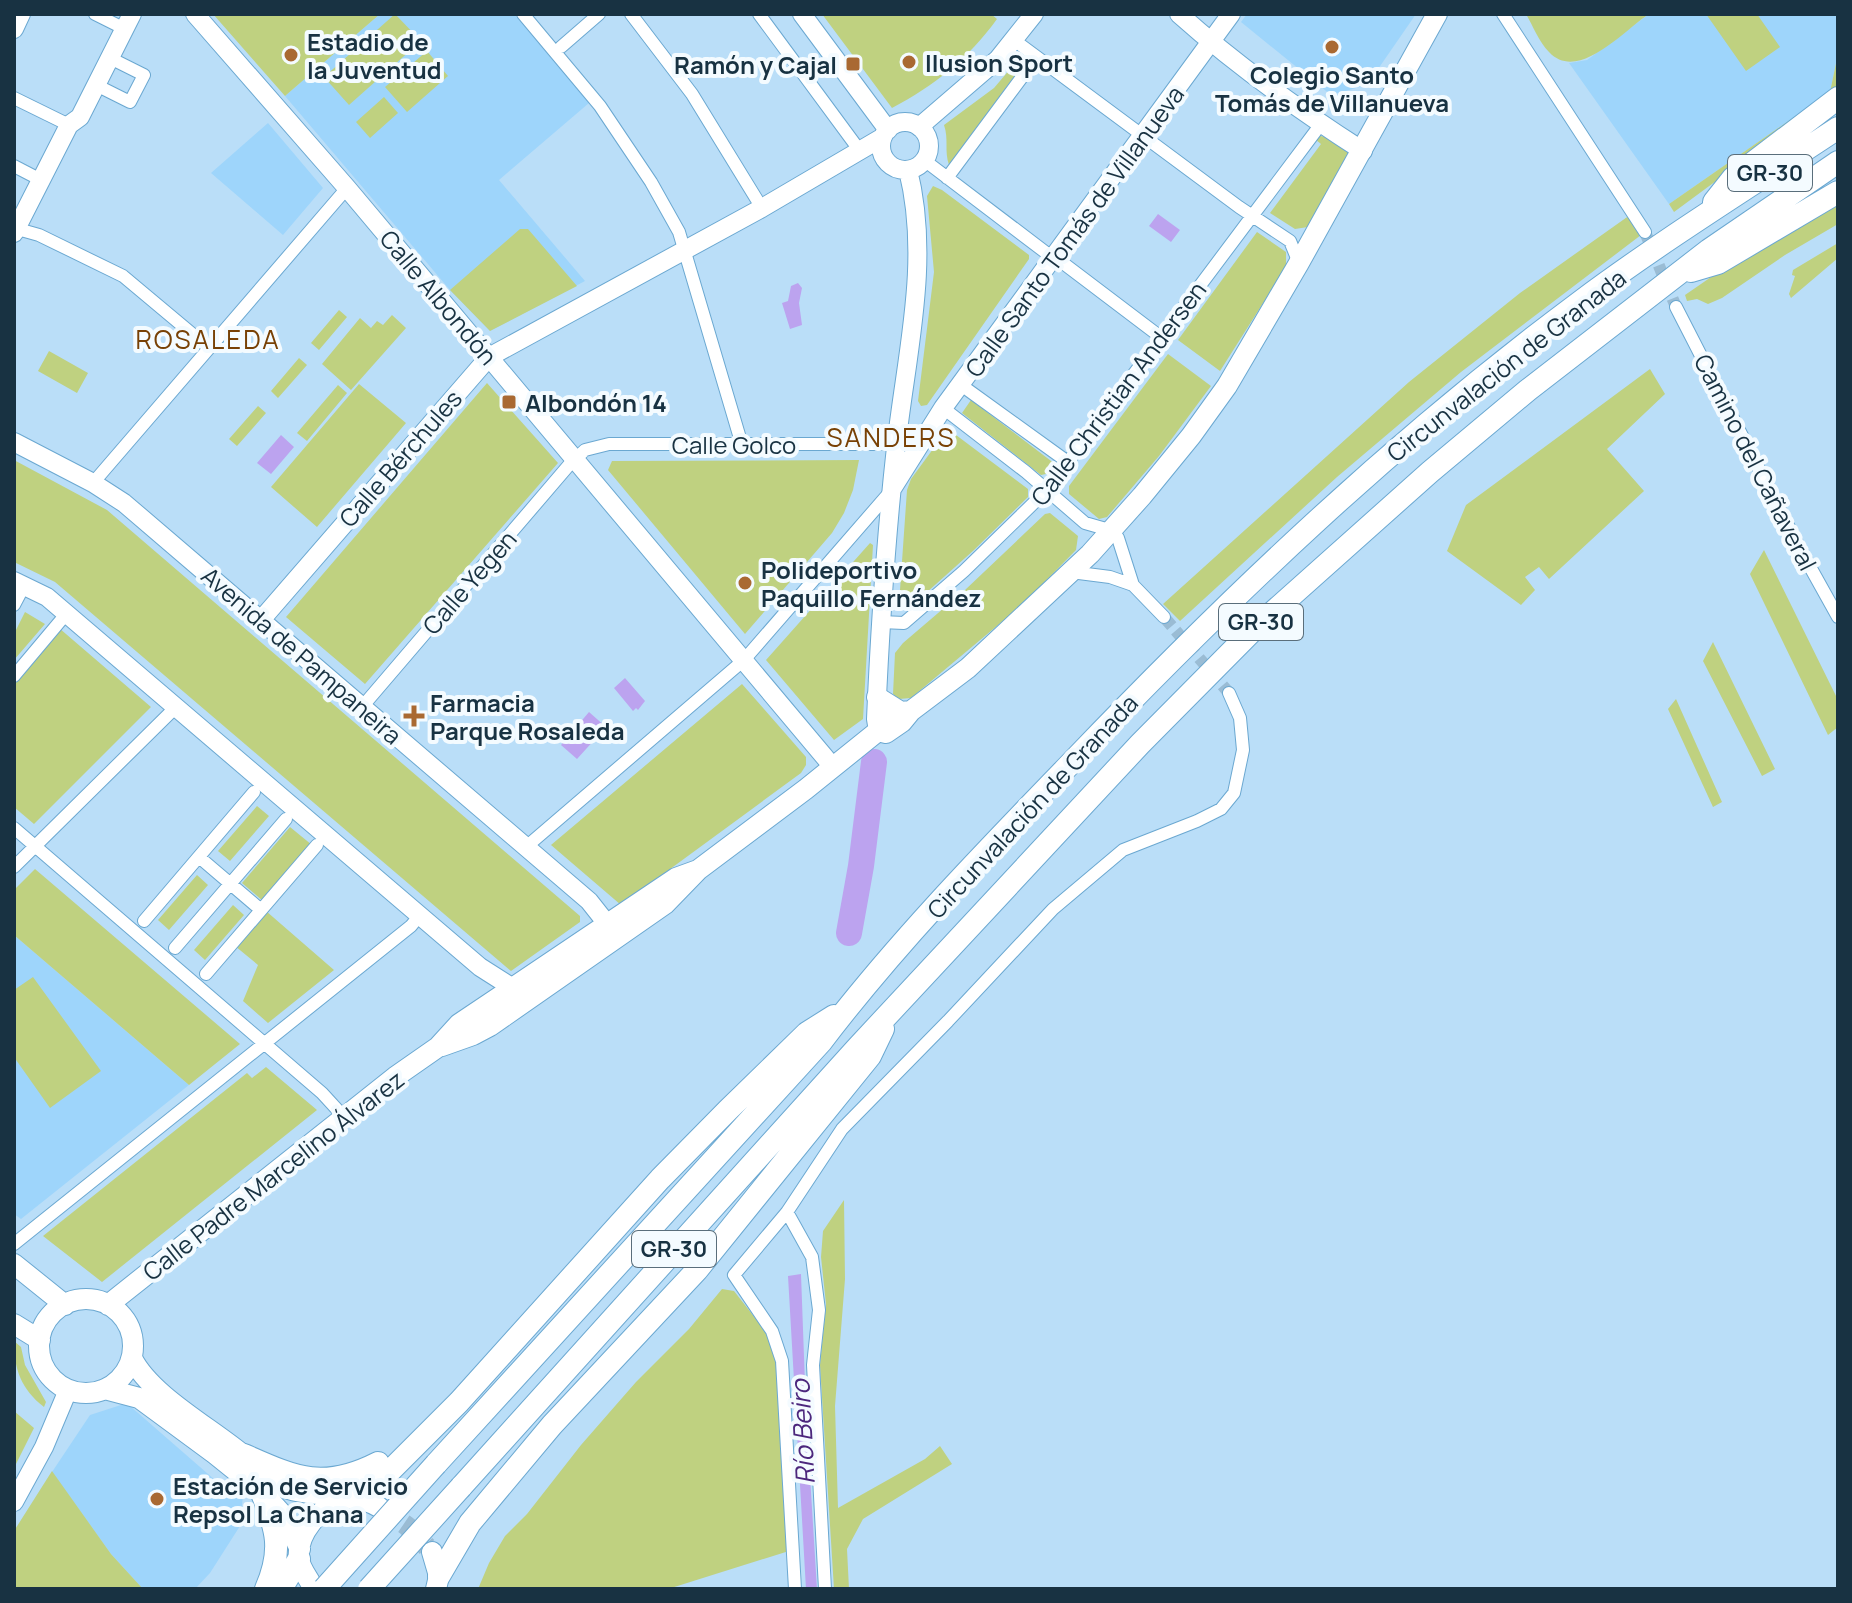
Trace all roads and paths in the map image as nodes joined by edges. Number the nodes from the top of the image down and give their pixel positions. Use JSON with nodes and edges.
{"nodes":[{"id":1,"x":21,"y":14,"type":"edge"},
{"id":2,"x":95,"y":14,"type":"edge"},
{"id":3,"x":195,"y":14,"type":"edge"},
{"id":4,"x":523,"y":14,"type":"edge"},
{"id":5,"x":599,"y":14,"type":"edge"},
{"id":6,"x":631,"y":14,"type":"edge"},
{"id":7,"x":759,"y":14,"type":"edge"},
{"id":8,"x":802,"y":14,"type":"edge"},
{"id":9,"x":1034,"y":14,"type":"edge"},
{"id":10,"x":1179,"y":14,"type":"edge"},
{"id":11,"x":1231,"y":14,"type":"edge"},
{"id":12,"x":1437,"y":14,"type":"edge"},
{"id":13,"x":1503,"y":14,"type":"edge"},
{"id":14,"x":128,"y":21,"type":"edge"},
{"id":15,"x":14,"y":29,"type":"edge"},
{"id":16,"x":1014,"y":40,"type":"junction"},
{"id":17,"x":1212,"y":43,"type":"junction"},
{"id":18,"x":561,"y":47,"type":"dead end"},
{"id":19,"x":1037,"y":57,"type":"junction"},
{"id":20,"x":110,"y":58,"type":"junction"},
{"id":21,"x":96,"y":85,"type":"junction"},
{"id":22,"x":14,"y":98,"type":"edge"},
{"id":23,"x":1838,"y":98,"type":"edge"},
{"id":24,"x":1321,"y":124,"type":"junction"},
{"id":25,"x":69,"y":125,"type":"junction"},
{"id":26,"x":919,"y":127,"type":"junction"},
{"id":27,"x":1838,"y":128,"type":"edge"},
{"id":28,"x":1143,"y":136,"type":"junction"},
{"id":29,"x":885,"y":141,"type":"junction"},
{"id":30,"x":860,"y":151,"type":"junction"},
{"id":31,"x":1363,"y":151,"type":"junction"},
{"id":32,"x":1838,"y":162,"type":"edge"},
{"id":33,"x":916,"y":165,"type":"junction"},
{"id":34,"x":14,"y":166,"type":"edge"},
{"id":35,"x":947,"y":178,"type":"junction"},
{"id":36,"x":41,"y":180,"type":"junction"},
{"id":37,"x":347,"y":188,"type":"junction"},
{"id":38,"x":1838,"y":192,"type":"edge"},
{"id":39,"x":762,"y":208,"type":"junction"},
{"id":40,"x":1252,"y":216,"type":"junction"},
{"id":41,"x":1701,"y":218,"type":"junction"},
{"id":42,"x":15,"y":230,"type":"edge"},
{"id":43,"x":1645,"y":232,"type":"tunnel mouth"},
{"id":44,"x":1290,"y":241,"type":"junction"},
{"id":45,"x":1312,"y":241,"type":"junction"},
{"id":46,"x":684,"y":249,"type":"junction"},
{"id":47,"x":1058,"y":260,"type":"junction"},
{"id":48,"x":1299,"y":263,"type":"junction"},
{"id":49,"x":1674,"y":275,"type":"junction"},
{"id":50,"x":1676,"y":307,"type":"tunnel mouth"},
{"id":51,"x":1158,"y":335,"type":"dead end"},
{"id":52,"x":209,"y":348,"type":"junction"},
{"id":53,"x":489,"y":357,"type":"junction"},
{"id":54,"x":968,"y":390,"type":"dead end"},
{"id":55,"x":943,"y":408,"type":"junction"},
{"id":56,"x":900,"y":420,"type":"junction"},
{"id":57,"x":14,"y":442,"type":"edge"},
{"id":58,"x":896,"y":444,"type":"junction"},
{"id":59,"x":742,"y":445,"type":"junction"},
{"id":60,"x":918,"y":449,"type":"junction"},
{"id":61,"x":576,"y":459,"type":"junction"},
{"id":62,"x":1065,"y":460,"type":"dead end"},
{"id":63,"x":93,"y":483,"type":"junction"},
{"id":64,"x":892,"y":489,"type":"junction"},
{"id":65,"x":1047,"y":490,"type":"junction"},
{"id":66,"x":1085,"y":523,"type":"junction"},
{"id":67,"x":1113,"y":531,"type":"junction"},
{"id":68,"x":1090,"y":554,"type":"junction"},
{"id":69,"x":1071,"y":572,"type":"junction"},
{"id":70,"x":19,"y":583,"type":"edge"},
{"id":71,"x":1133,"y":585,"type":"junction"},
{"id":72,"x":14,"y":605,"type":"edge"},
{"id":73,"x":67,"y":613,"type":"junction"},
{"id":74,"x":1164,"y":617,"type":"tunnel mouth"},
{"id":75,"x":1838,"y":617,"type":"edge"},
{"id":76,"x":261,"y":620,"type":"junction"},
{"id":77,"x":881,"y":622,"type":"junction"},
{"id":78,"x":744,"y":660,"type":"junction"},
{"id":79,"x":14,"y":676,"type":"edge"},
{"id":80,"x":1229,"y":693,"type":"tunnel mouth"},
{"id":81,"x":877,"y":697,"type":"junction"},
{"id":82,"x":176,"y":707,"type":"junction"},
{"id":83,"x":362,"y":707,"type":"junction"},
{"id":84,"x":906,"y":711,"type":"junction"},
{"id":85,"x":878,"y":731,"type":"junction"},
{"id":86,"x":833,"y":767,"type":"junction"},
{"id":87,"x":254,"y":792,"type":"dead end"},
{"id":88,"x":286,"y":819,"type":"dead end"},
{"id":89,"x":14,"y":828,"type":"edge"},
{"id":90,"x":317,"y":845,"type":"dead end"},
{"id":91,"x":35,"y":846,"type":"junction"},
{"id":92,"x":526,"y":847,"type":"junction"},
{"id":93,"x":199,"y":857,"type":"junction"},
{"id":94,"x":14,"y":867,"type":"edge"},
{"id":95,"x":698,"y":870,"type":"junction"},
{"id":96,"x":230,"y":883,"type":"junction"},
{"id":97,"x":261,"y":910,"type":"junction"},
{"id":98,"x":420,"y":915,"type":"junction"},
{"id":99,"x":144,"y":921,"type":"dead end"},
{"id":100,"x":608,"y":925,"type":"junction"},
{"id":101,"x":175,"y":948,"type":"dead end"},
{"id":102,"x":571,"y":971,"type":"junction"},
{"id":103,"x":206,"y":974,"type":"dead end"},
{"id":104,"x":491,"y":975,"type":"junction"},
{"id":105,"x":513,"y":988,"type":"junction"},
{"id":106,"x":494,"y":1001,"type":"junction"},
{"id":107,"x":848,"y":1007,"type":"junction"},
{"id":108,"x":889,"y":1014,"type":"junction"},
{"id":109,"x":264,"y":1043,"type":"junction"},
{"id":110,"x":438,"y":1047,"type":"junction"},
{"id":111,"x":344,"y":1117,"type":"junction"},
{"id":112,"x":787,"y":1212,"type":"junction"},
{"id":113,"x":14,"y":1244,"type":"edge"},
{"id":114,"x":14,"y":1264,"type":"edge"},
{"id":115,"x":65,"y":1305,"type":"junction"},
{"id":116,"x":108,"y":1305,"type":"junction"},
{"id":117,"x":14,"y":1324,"type":"edge"},
{"id":118,"x":40,"y":1340,"type":"junction"},
{"id":119,"x":132,"y":1358,"type":"junction"},
{"id":120,"x":105,"y":1389,"type":"junction"},
{"id":121,"x":68,"y":1390,"type":"junction"},
{"id":122,"x":441,"y":1420,"type":"junction"},
{"id":123,"x":244,"y":1455,"type":"junction"},
{"id":124,"x":261,"y":1491,"type":"junction"},
{"id":125,"x":347,"y":1499,"type":"junction"},
{"id":126,"x":14,"y":1502,"type":"edge"},
{"id":127,"x":379,"y":1507,"type":"tunnel mouth"},
{"id":128,"x":432,"y":1552,"type":"tunnel mouth"},
{"id":129,"x":300,"y":1554,"type":"junction"},
{"id":130,"x":437,"y":1583,"type":"edge"},
{"id":131,"x":317,"y":1585,"type":"edge"},
{"id":132,"x":266,"y":1589,"type":"edge"},
{"id":133,"x":281,"y":1589,"type":"edge"},
{"id":134,"x":369,"y":1589,"type":"edge"},
{"id":135,"x":795,"y":1589,"type":"edge"},
{"id":136,"x":825,"y":1589,"type":"edge"}],
"edges":[{"from":1,"to":15,"type":"street"},
{"from":2,"to":14,"type":"street"},
{"from":3,"to":37,"type":"street","name":"Calle Albondón"},
{"from":4,"to":46,"type":"street"},
{"from":5,"to":18,"type":"street"},
{"from":6,"to":39,"type":"street"},
{"from":7,"to":30,"type":"street"},
{"from":8,"to":29,"type":"street"},
{"from":9,"to":16,"type":"street"},
{"from":10,"to":17,"type":"street"},
{"from":11,"to":17,"type":"street","name":"Calle Santo Tomás de Villanueva"},
{"from":12,"to":31,"type":"main road","name":"Calle Padre Marcelino Álvarez"},
{"from":13,"to":43,"type":"street"},
{"from":14,"to":20,"type":"street"},
{"from":16,"to":19,"type":"street"},
{"from":16,"to":26,"type":"street"},
{"from":17,"to":24,"type":"street"},
{"from":17,"to":28,"type":"street","name":"Calle Santo Tomás de Villanueva"},
{"from":19,"to":28,"type":"street"},
{"from":19,"to":35,"type":"street"},
{"from":20,"to":21,"type":"street"},
{"from":20,"to":21,"type":"street"},
{"from":21,"to":25,"type":"street"},
{"from":22,"to":25,"type":"street"},
{"from":23,"to":41,"type":"highway"},
{"from":24,"to":31,"type":"street"},
{"from":24,"to":40,"type":"street","name":"Calle Christian Andersen"},
{"from":25,"to":36,"type":"street"},
{"from":26,"to":29,"type":"street"},
{"from":26,"to":33,"type":"street"},
{"from":27,"to":41,"type":"highway","name":"Circunvalación de Granada","number":"GR-30"},
{"from":28,"to":40,"type":"street"},
{"from":28,"to":47,"type":"street","name":"Calle Santo Tomás de Villanueva"},
{"from":29,"to":30,"type":"street","name":"Calle Bérchules"},
{"from":29,"to":33,"type":"street"},
{"from":30,"to":39,"type":"street","name":"Calle Bérchules"},
{"from":31,"to":45,"type":"main road","name":"Calle Padre Marcelino Álvarez"},
{"from":32,"to":49,"type":"highway","name":"Circunvalación de Granada","number":"GR-30"},
{"from":33,"to":35,"type":"street"},
{"from":33,"to":56,"type":"street"},
{"from":34,"to":36,"type":"street"},
{"from":35,"to":47,"type":"street"},
{"from":36,"to":42,"type":"street"},
{"from":37,"to":52,"type":"street"},
{"from":37,"to":53,"type":"street","name":"Calle Albondón"},
{"from":38,"to":49,"type":"highway"},
{"from":39,"to":46,"type":"street","name":"Calle Bérchules"},
{"from":40,"to":44,"type":"street"},
{"from":40,"to":65,"type":"street","name":"Calle Christian Andersen"},
{"from":41,"to":107,"type":"highway","name":"Circunvalación de Granada","number":"GR-30"},
{"from":42,"to":52,"type":"street"},
{"from":44,"to":45,"type":"street"},
{"from":44,"to":48,"type":"street"},
{"from":45,"to":48,"type":"main road","name":"Calle Padre Marcelino Álvarez"},
{"from":46,"to":53,"type":"street","name":"Calle Bérchules"},
{"from":46,"to":59,"type":"street"},
{"from":47,"to":51,"type":"street"},
{"from":47,"to":55,"type":"street","name":"Calle Santo Tomás de Villanueva"},
{"from":48,"to":67,"type":"main road","name":"Calle Padre Marcelino Álvarez"},
{"from":49,"to":108,"type":"highway","name":"Circunvalación de Granada","number":"GR-30"},
{"from":50,"to":75,"type":"street","name":"Camino del Cañaveral"},
{"from":52,"to":63,"type":"street"},
{"from":53,"to":61,"type":"street","name":"Calle Albondón"},
{"from":53,"to":76,"type":"street","name":"Calle Bérchules"},
{"from":54,"to":62,"type":"street"},
{"from":55,"to":56,"type":"street"},
{"from":55,"to":60,"type":"street","name":"Calle Santo Tomás de Villanueva"},
{"from":55,"to":65,"type":"street"},
{"from":56,"to":58,"type":"street"},
{"from":57,"to":63,"type":"street","name":"Avenida de Pampaneira"},
{"from":58,"to":59,"type":"street","name":"Calle Golco"},
{"from":58,"to":60,"type":"street"},
{"from":58,"to":64,"type":"street"},
{"from":59,"to":61,"type":"street","name":"Calle Golco"},
{"from":60,"to":64,"type":"street","name":"Calle Santo Tomás de Villanueva"},
{"from":61,"to":78,"type":"street","name":"Calle Albondón"},
{"from":61,"to":83,"type":"street","name":"Calle Yegen"},
{"from":63,"to":76,"type":"street","name":"Avenida de Pampaneira"},
{"from":64,"to":77,"type":"street"},
{"from":64,"to":78,"type":"street"},
{"from":65,"to":66,"type":"street"},
{"from":65,"to":77,"type":"street","name":"Calle Christian Andersen"},
{"from":66,"to":67,"type":"street"},
{"from":66,"to":68,"type":"street"},
{"from":67,"to":68,"type":"main road","name":"Calle Padre Marcelino Álvarez"},
{"from":67,"to":71,"type":"street"},
{"from":68,"to":69,"type":"main road","name":"Calle Padre Marcelino Álvarez"},
{"from":69,"to":71,"type":"street"},
{"from":69,"to":84,"type":"main road","name":"Calle Padre Marcelino Álvarez"},
{"from":70,"to":72,"type":"street"},
{"from":70,"to":73,"type":"street"},
{"from":71,"to":74,"type":"street"},
{"from":73,"to":79,"type":"street"},
{"from":73,"to":82,"type":"street"},
{"from":76,"to":83,"type":"street","name":"Avenida de Pampaneira"},
{"from":77,"to":81,"type":"street"},
{"from":78,"to":86,"type":"street","name":"Calle Albondón"},
{"from":78,"to":92,"type":"street"},
{"from":80,"to":112,"type":"street"},
{"from":81,"to":84,"type":"main road"},
{"from":81,"to":85,"type":"street"},
{"from":82,"to":91,"type":"street"},
{"from":82,"to":98,"type":"street"},
{"from":83,"to":92,"type":"street","name":"Avenida de Pampaneira"},
{"from":84,"to":85,"type":"main road","name":"Calle Padre Marcelino Álvarez"},
{"from":85,"to":86,"type":"main road","name":"Calle Padre Marcelino Álvarez"},
{"from":86,"to":95,"type":"main road","name":"Calle Padre Marcelino Álvarez"},
{"from":87,"to":93,"type":"street"},
{"from":88,"to":96,"type":"street"},
{"from":89,"to":91,"type":"street"},
{"from":90,"to":97,"type":"street"},
{"from":91,"to":94,"type":"street"},
{"from":91,"to":109,"type":"street"},
{"from":92,"to":100,"type":"street","name":"Avenida de Pampaneira"},
{"from":93,"to":96,"type":"street"},
{"from":93,"to":99,"type":"street"},
{"from":95,"to":100,"type":"main road","name":"Calle Padre Marcelino Álvarez"},
{"from":95,"to":102,"type":"main road","name":"Calle Padre Marcelino Álvarez"},
{"from":96,"to":97,"type":"street"},
{"from":96,"to":101,"type":"street"},
{"from":97,"to":103,"type":"street"},
{"from":98,"to":104,"type":"street"},
{"from":98,"to":109,"type":"street"},
{"from":100,"to":102,"type":"main road"},
{"from":100,"to":105,"type":"main road","name":"Calle Padre Marcelino Álvarez"},
{"from":102,"to":105,"type":"main road"},
{"from":102,"to":110,"type":"main road","name":"Calle Padre Marcelino Álvarez"},
{"from":104,"to":105,"type":"street"},
{"from":104,"to":106,"type":"street"},
{"from":105,"to":106,"type":"main road","name":"Calle Padre Marcelino Álvarez"},
{"from":106,"to":110,"type":"main road","name":"Calle Padre Marcelino Álvarez"},
{"from":107,"to":122,"type":"highway"},
{"from":107,"to":131,"type":"highway","name":"Circunvalación de Granada","number":"GR-30","bridge":true},
{"from":108,"to":130,"type":"highway"},
{"from":108,"to":134,"type":"highway","name":"Circunvalación de Granada","number":"GR-30","bridge":true},
{"from":109,"to":111,"type":"street"},
{"from":109,"to":113,"type":"street"},
{"from":110,"to":111,"type":"main road","name":"Calle Padre Marcelino Álvarez"},
{"from":111,"to":116,"type":"main road","name":"Calle Padre Marcelino Álvarez"},
{"from":112,"to":135,"type":"street"},
{"from":112,"to":136,"type":"street"},
{"from":114,"to":115,"type":"main road"},
{"from":115,"to":116,"type":"main road"},
{"from":115,"to":118,"type":"main road"},
{"from":116,"to":119,"type":"main road"},
{"from":117,"to":118,"type":"main road"},
{"from":118,"to":121,"type":"main road"},
{"from":119,"to":120,"type":"main road"},
{"from":119,"to":123,"type":"main road"},
{"from":120,"to":121,"type":"main road"},
{"from":120,"to":124,"type":"main road"},
{"from":121,"to":126,"type":"street"},
{"from":122,"to":123,"type":"highway"},
{"from":122,"to":125,"type":"highway"},
{"from":123,"to":125,"type":"main road"},
{"from":124,"to":129,"type":"main road"},
{"from":124,"to":132,"type":"highway"},
{"from":125,"to":127,"type":"main road"},
{"from":125,"to":129,"type":"main road"},
{"from":128,"to":130,"type":"main road"},
{"from":129,"to":131,"type":"main road"},
{"from":129,"to":133,"type":"highway"}]}
